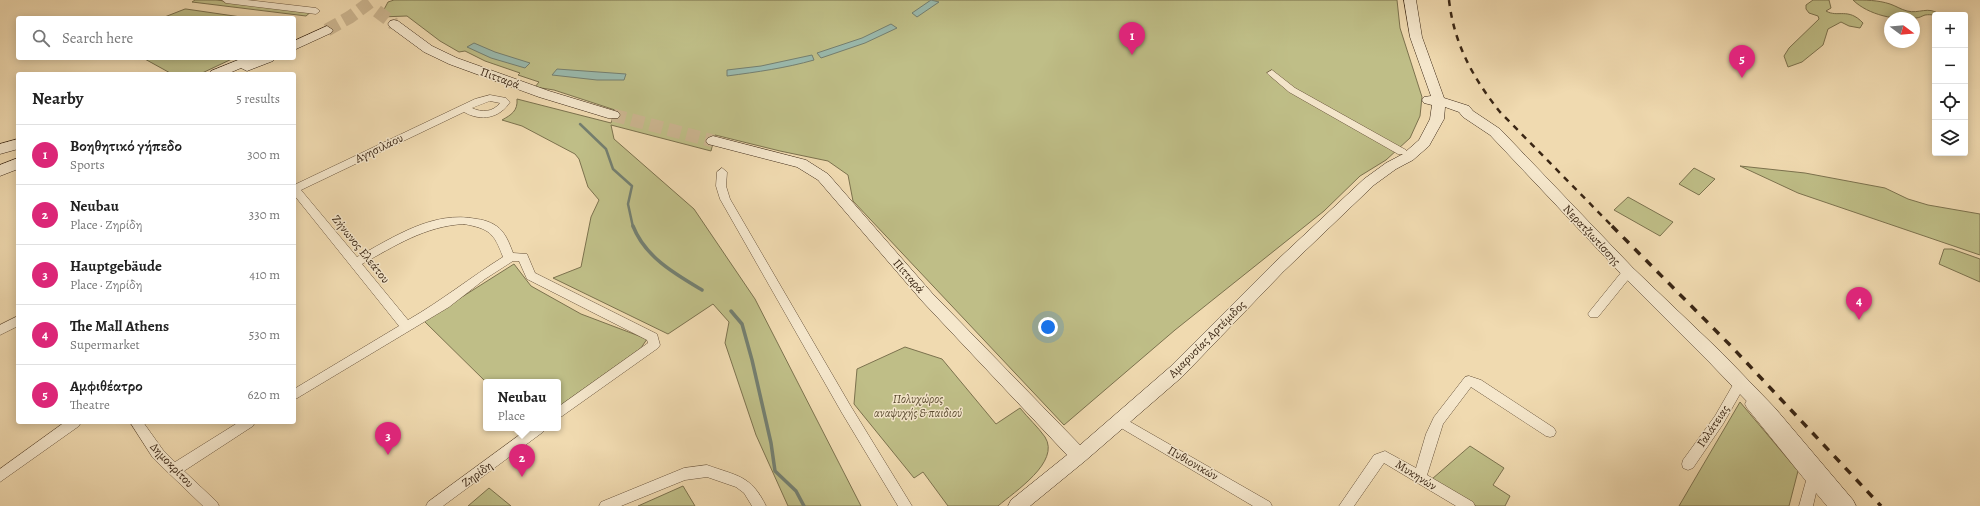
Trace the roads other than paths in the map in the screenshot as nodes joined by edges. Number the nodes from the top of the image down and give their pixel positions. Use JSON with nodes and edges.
{"nodes":[{"id":1,"x":226,"y":0,"type":"edge"},
{"id":2,"x":1405,"y":0,"type":"edge"},
{"id":3,"x":1410,"y":0,"type":"edge"},
{"id":4,"x":316,"y":11,"type":"dead end"},
{"id":5,"x":394,"y":24,"type":"tunnel mouth"},
{"id":6,"x":296,"y":39,"type":"edge"},
{"id":7,"x":296,"y":45,"type":"edge"},
{"id":8,"x":249,"y":60,"type":"edge"},
{"id":9,"x":264,"y":60,"type":"edge"},
{"id":10,"x":221,"y":72,"type":"edge"},
{"id":11,"x":236,"y":72,"type":"edge"},
{"id":12,"x":1272,"y":73,"type":"dead end"},
{"id":13,"x":1435,"y":102,"type":"junction"},
{"id":14,"x":465,"y":108,"type":"dead end"},
{"id":15,"x":1461,"y":114,"type":"junction"},
{"id":16,"x":614,"y":115,"type":"tunnel mouth"},
{"id":17,"x":1432,"y":129,"type":"junction"},
{"id":18,"x":713,"y":141,"type":"tunnel mouth"},
{"id":19,"x":16,"y":145,"type":"edge"},
{"id":20,"x":0,"y":150,"type":"edge"},
{"id":21,"x":1402,"y":152,"type":"junction"},
{"id":22,"x":16,"y":157,"type":"edge"},
{"id":23,"x":0,"y":164,"type":"edge"},
{"id":24,"x":16,"y":164,"type":"edge"},
{"id":25,"x":1391,"y":166,"type":"junction"},
{"id":26,"x":0,"y":171,"type":"edge"},
{"id":27,"x":722,"y":172,"type":"dead end"},
{"id":28,"x":296,"y":188,"type":"edge"},
{"id":29,"x":296,"y":191,"type":"edge"},
{"id":30,"x":509,"y":258,"type":"junction"},
{"id":31,"x":355,"y":262,"type":"junction"},
{"id":32,"x":1628,"y":272,"type":"junction"},
{"id":33,"x":1594,"y":314,"type":"dead end"},
{"id":34,"x":16,"y":322,"type":"edge"},
{"id":35,"x":407,"y":326,"type":"junction"},
{"id":36,"x":0,"y":330,"type":"edge"},
{"id":37,"x":1716,"y":358,"type":"junction"},
{"id":38,"x":1738,"y":387,"type":"junction"},
{"id":39,"x":296,"y":394,"type":"edge"},
{"id":40,"x":561,"y":412,"type":"edge"},
{"id":41,"x":1120,"y":421,"type":"junction"},
{"id":42,"x":72,"y":424,"type":"edge"},
{"id":43,"x":137,"y":424,"type":"edge"},
{"id":44,"x":246,"y":424,"type":"edge"},
{"id":45,"x":535,"y":431,"type":"edge"},
{"id":46,"x":1550,"y":432,"type":"dead end"},
{"id":47,"x":1079,"y":456,"type":"junction"},
{"id":48,"x":1688,"y":464,"type":"dead end"},
{"id":49,"x":174,"y":470,"type":"junction"},
{"id":50,"x":0,"y":476,"type":"edge"},
{"id":51,"x":1420,"y":477,"type":"junction"},
{"id":52,"x":1813,"y":479,"type":"junction"},
{"id":53,"x":212,"y":506,"type":"edge"},
{"id":54,"x":433,"y":506,"type":"edge"},
{"id":55,"x":606,"y":506,"type":"edge"},
{"id":56,"x":760,"y":506,"type":"edge"},
{"id":57,"x":905,"y":506,"type":"edge"},
{"id":58,"x":1017,"y":506,"type":"edge"},
{"id":59,"x":1265,"y":506,"type":"edge"},
{"id":60,"x":1346,"y":506,"type":"edge"},
{"id":61,"x":1468,"y":506,"type":"edge"},
{"id":62,"x":1806,"y":506,"type":"edge"},
{"id":63,"x":1835,"y":506,"type":"edge"},
{"id":64,"x":1847,"y":506,"type":"edge"}],
"edges":[{"from":1,"to":4,"type":"street"},
{"from":2,"to":13,"type":"street"},
{"from":3,"to":13,"type":"street"},
{"from":5,"to":16,"type":"street","name":"Πιτταρά"},
{"from":6,"to":7,"type":"street"},
{"from":8,"to":10,"type":"street"},
{"from":9,"to":11,"type":"street"},
{"from":12,"to":21,"type":"street"},
{"from":13,"to":15,"type":"street","name":"Νερατζιωτίσσης"},
{"from":13,"to":17,"type":"street"},
{"from":13,"to":21,"type":"street","name":"Αμαρυσίας Αρτέμιδος"},
{"from":14,"to":28,"type":"street","name":"Αγησιλάου"},
{"from":15,"to":17,"type":"street"},
{"from":15,"to":32,"type":"street","name":"Νερατζιωτίσσης"},
{"from":17,"to":25,"type":"street","name":"Αμαρυσίας Αρτέμιδος"},
{"from":18,"to":47,"type":"street","name":"Πιτταρά"},
{"from":19,"to":20,"type":"street"},
{"from":21,"to":25,"type":"street","name":"Αμαρυσίας Αρτέμιδος"},
{"from":22,"to":23,"type":"street"},
{"from":24,"to":26,"type":"street"},
{"from":25,"to":41,"type":"street","name":"Αμαρυσίας Αρτέμιδος"},
{"from":27,"to":57,"type":"street"},
{"from":29,"to":31,"type":"street","name":"Ζήνωνος Ελεάτου"},
{"from":30,"to":31,"type":"street"},
{"from":30,"to":35,"type":"street"},
{"from":30,"to":40,"type":"street"},
{"from":31,"to":35,"type":"street","name":"Ζήνωνος Ελεάτου"},
{"from":32,"to":33,"type":"street"},
{"from":32,"to":37,"type":"street","name":"Νερατζιωτίσσης"},
{"from":34,"to":36,"type":"street"},
{"from":35,"to":39,"type":"street"},
{"from":37,"to":38,"type":"street","name":"Νερατζιωτίσσης"},
{"from":37,"to":64,"type":"street","name":"Νερατζιωτίσσης"},
{"from":38,"to":48,"type":"street","name":"Γαλάτειας"},
{"from":38,"to":52,"type":"street","name":"Νερατζιωτίσσης"},
{"from":41,"to":47,"type":"street","name":"Αμαρυσίας Αρτέμιδος"},
{"from":41,"to":59,"type":"street","name":"Πυθιονικών"},
{"from":42,"to":50,"type":"street"},
{"from":43,"to":49,"type":"street","name":"Δημοκρίτου"},
{"from":44,"to":49,"type":"street"},
{"from":45,"to":54,"type":"street","name":"Ζηρίδη"},
{"from":46,"to":51,"type":"street"},
{"from":47,"to":58,"type":"street","name":"Αμαρυσίας Αρτέμιδος"},
{"from":49,"to":53,"type":"street","name":"Δημοκρίτου"},
{"from":51,"to":60,"type":"street","name":"Μυκηνών"},
{"from":51,"to":61,"type":"street","name":"Μυκηνών"},
{"from":52,"to":62,"type":"street"},
{"from":52,"to":63,"type":"street","name":"Νερατζιωτίσσης"},
{"from":55,"to":56,"type":"street"}]}
